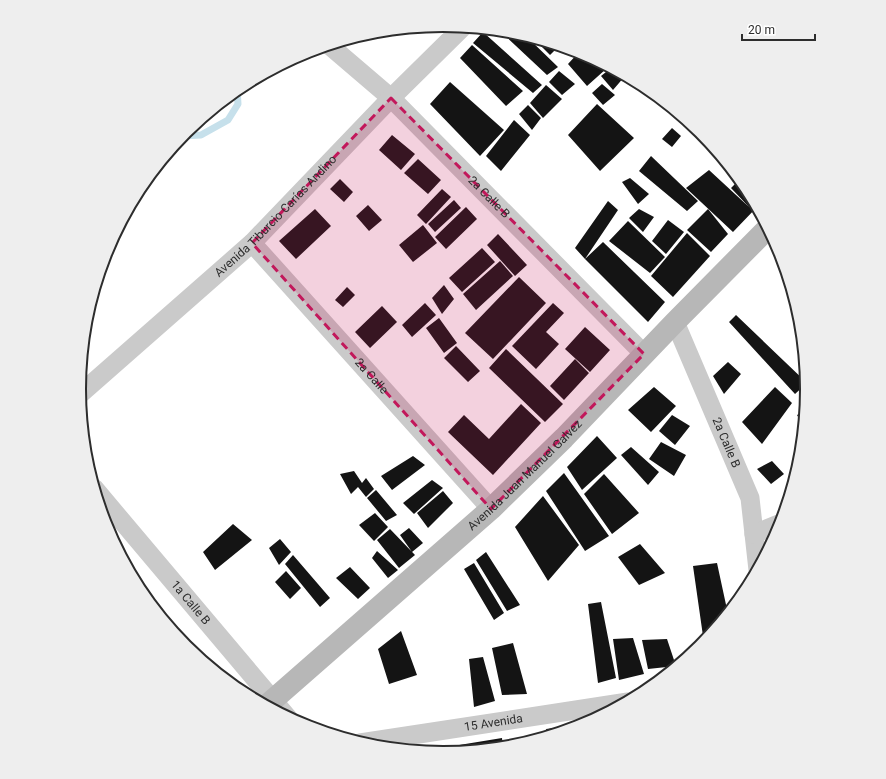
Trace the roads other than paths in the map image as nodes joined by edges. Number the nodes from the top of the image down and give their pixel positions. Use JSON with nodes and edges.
{"nodes":[{"id":1,"x":457,"y":33,"type":"edge"},
{"id":2,"x":335,"y":49,"type":"edge"},
{"id":3,"x":391,"y":98,"type":"junction"},
{"id":4,"x":764,"y":232,"type":"edge"},
{"id":5,"x":252,"y":243,"type":"junction"},
{"id":6,"x":675,"y":322,"type":"junction"},
{"id":7,"x":644,"y":354,"type":"junction"},
{"id":8,"x":86,"y":389,"type":"edge"},
{"id":9,"x":102,"y":498,"type":"edge"},
{"id":10,"x":491,"y":509,"type":"junction"},
{"id":11,"x":773,"y":526,"type":"edge"},
{"id":12,"x":754,"y":534,"type":"junction"},
{"id":13,"x":757,"y":561,"type":"edge"},
{"id":14,"x":269,"y":701,"type":"edge"},
{"id":15,"x":270,"y":703,"type":"edge"},
{"id":16,"x":611,"y":705,"type":"edge"},
{"id":17,"x":376,"y":741,"type":"edge"}],
"edges":[{"from":1,"to":3,"type":"street","name":"Avenida Tiburcio Carías Andino"},
{"from":2,"to":3,"type":"street","name":"2a Calle B"},
{"from":3,"to":5,"type":"street","name":"Avenida Tiburcio Carías Andino"},
{"from":3,"to":7,"type":"street","name":"2a Calle B"},
{"from":4,"to":6,"type":"street","name":"Avenida Juan Manuel Galvez"},
{"from":5,"to":8,"type":"street","name":"Avenida Tiburcio Carías Andino"},
{"from":5,"to":10,"type":"street","name":"2a Calle"},
{"from":6,"to":7,"type":"street","name":"Avenida Juan Manuel Galvez"},
{"from":6,"to":12,"type":"street","name":"2a Calle B"},
{"from":7,"to":10,"type":"street","name":"Avenida Juan Manuel Galvez"},
{"from":9,"to":14,"type":"street","name":"1a Calle B"},
{"from":10,"to":15,"type":"street","name":"Avenida Juan Manuel Galvez"},
{"from":11,"to":12,"type":"street"},
{"from":12,"to":13,"type":"street","name":"2a Calle B"},
{"from":16,"to":17,"type":"street","name":"15 Avenida"}]}
